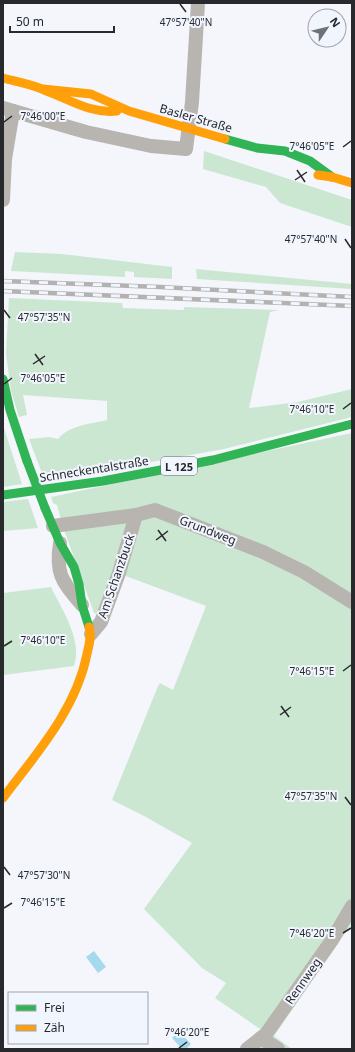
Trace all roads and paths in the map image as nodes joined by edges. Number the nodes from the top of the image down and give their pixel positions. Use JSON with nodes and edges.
{"nodes":[{"id":1,"x":198,"y":3,"type":"edge"},
{"id":2,"x":3,"y":78,"type":"edge"},
{"id":3,"x":43,"y":89,"type":"junction"},
{"id":4,"x":8,"y":109,"type":"edge"},
{"id":5,"x":129,"y":111,"type":"junction"},
{"id":6,"x":188,"y":129,"type":"junction"},
{"id":7,"x":257,"y":148,"type":"junction"},
{"id":8,"x":276,"y":160,"type":"dead end"},
{"id":9,"x":312,"y":174,"type":"dead end"},
{"id":10,"x":332,"y":177,"type":"junction"},
{"id":11,"x":352,"y":183,"type":"edge"},
{"id":12,"x":3,"y":200,"type":"edge"},
{"id":13,"x":3,"y":379,"type":"edge"},
{"id":14,"x":352,"y":424,"type":"edge"},
{"id":15,"x":3,"y":495,"type":"edge"},
{"id":16,"x":136,"y":515,"type":"junction"},
{"id":17,"x":53,"y":526,"type":"junction"},
{"id":18,"x":60,"y":543,"type":"joint"},
{"id":19,"x":352,"y":602,"type":"edge"},
{"id":20,"x":82,"y":605,"type":"joint"},
{"id":21,"x":91,"y":634,"type":"junction"},
{"id":22,"x":3,"y":798,"type":"edge"},
{"id":23,"x":352,"y":906,"type":"edge"},
{"id":24,"x":261,"y":1038,"type":"junction"},
{"id":25,"x":247,"y":1049,"type":"edge"},
{"id":26,"x":278,"y":1049,"type":"edge"}],
"edges":[{"from":1,"to":6,"type":"street"},
{"from":2,"to":3,"type":"main road","name":"Basler Straße"},
{"from":3,"to":5,"type":"main road","name":"Basler Straße"},
{"from":3,"to":5,"type":"main road","name":"Basler Straße"},
{"from":4,"to":6,"type":"street"},
{"from":4,"to":12,"type":"street"},
{"from":5,"to":6,"type":"main road","name":"Basler Straße"},
{"from":6,"to":7,"type":"main road","name":"Basler Straße"},
{"from":7,"to":8,"type":"main road","name":"Basler Straße"},
{"from":7,"to":10,"type":"main road","name":"Basler Straße"},
{"from":9,"to":10,"type":"main road","name":"Basler Straße"},
{"from":10,"to":11,"type":"main road","name":"Basler Straße"},
{"from":13,"to":17,"type":"main road","bridge":true},
{"from":14,"to":15,"type":"main road","name":"Schneckentalstraße","number":"L 125"},
{"from":16,"to":17,"type":"street","name":"Grundweg"},
{"from":16,"to":19,"type":"street","name":"Grundweg"},
{"from":16,"to":21,"type":"street","name":"Am Schanzbuck"},
{"from":17,"to":18,"type":"main road"},
{"from":18,"to":20,"type":"street"},
{"from":20,"to":21,"type":"main road"},
{"from":21,"to":22,"type":"main road"},
{"from":23,"to":24,"type":"street","name":"Rennweg"},
{"from":24,"to":25,"type":"street","name":"Rennweg"},
{"from":24,"to":26,"type":"street"}]}
